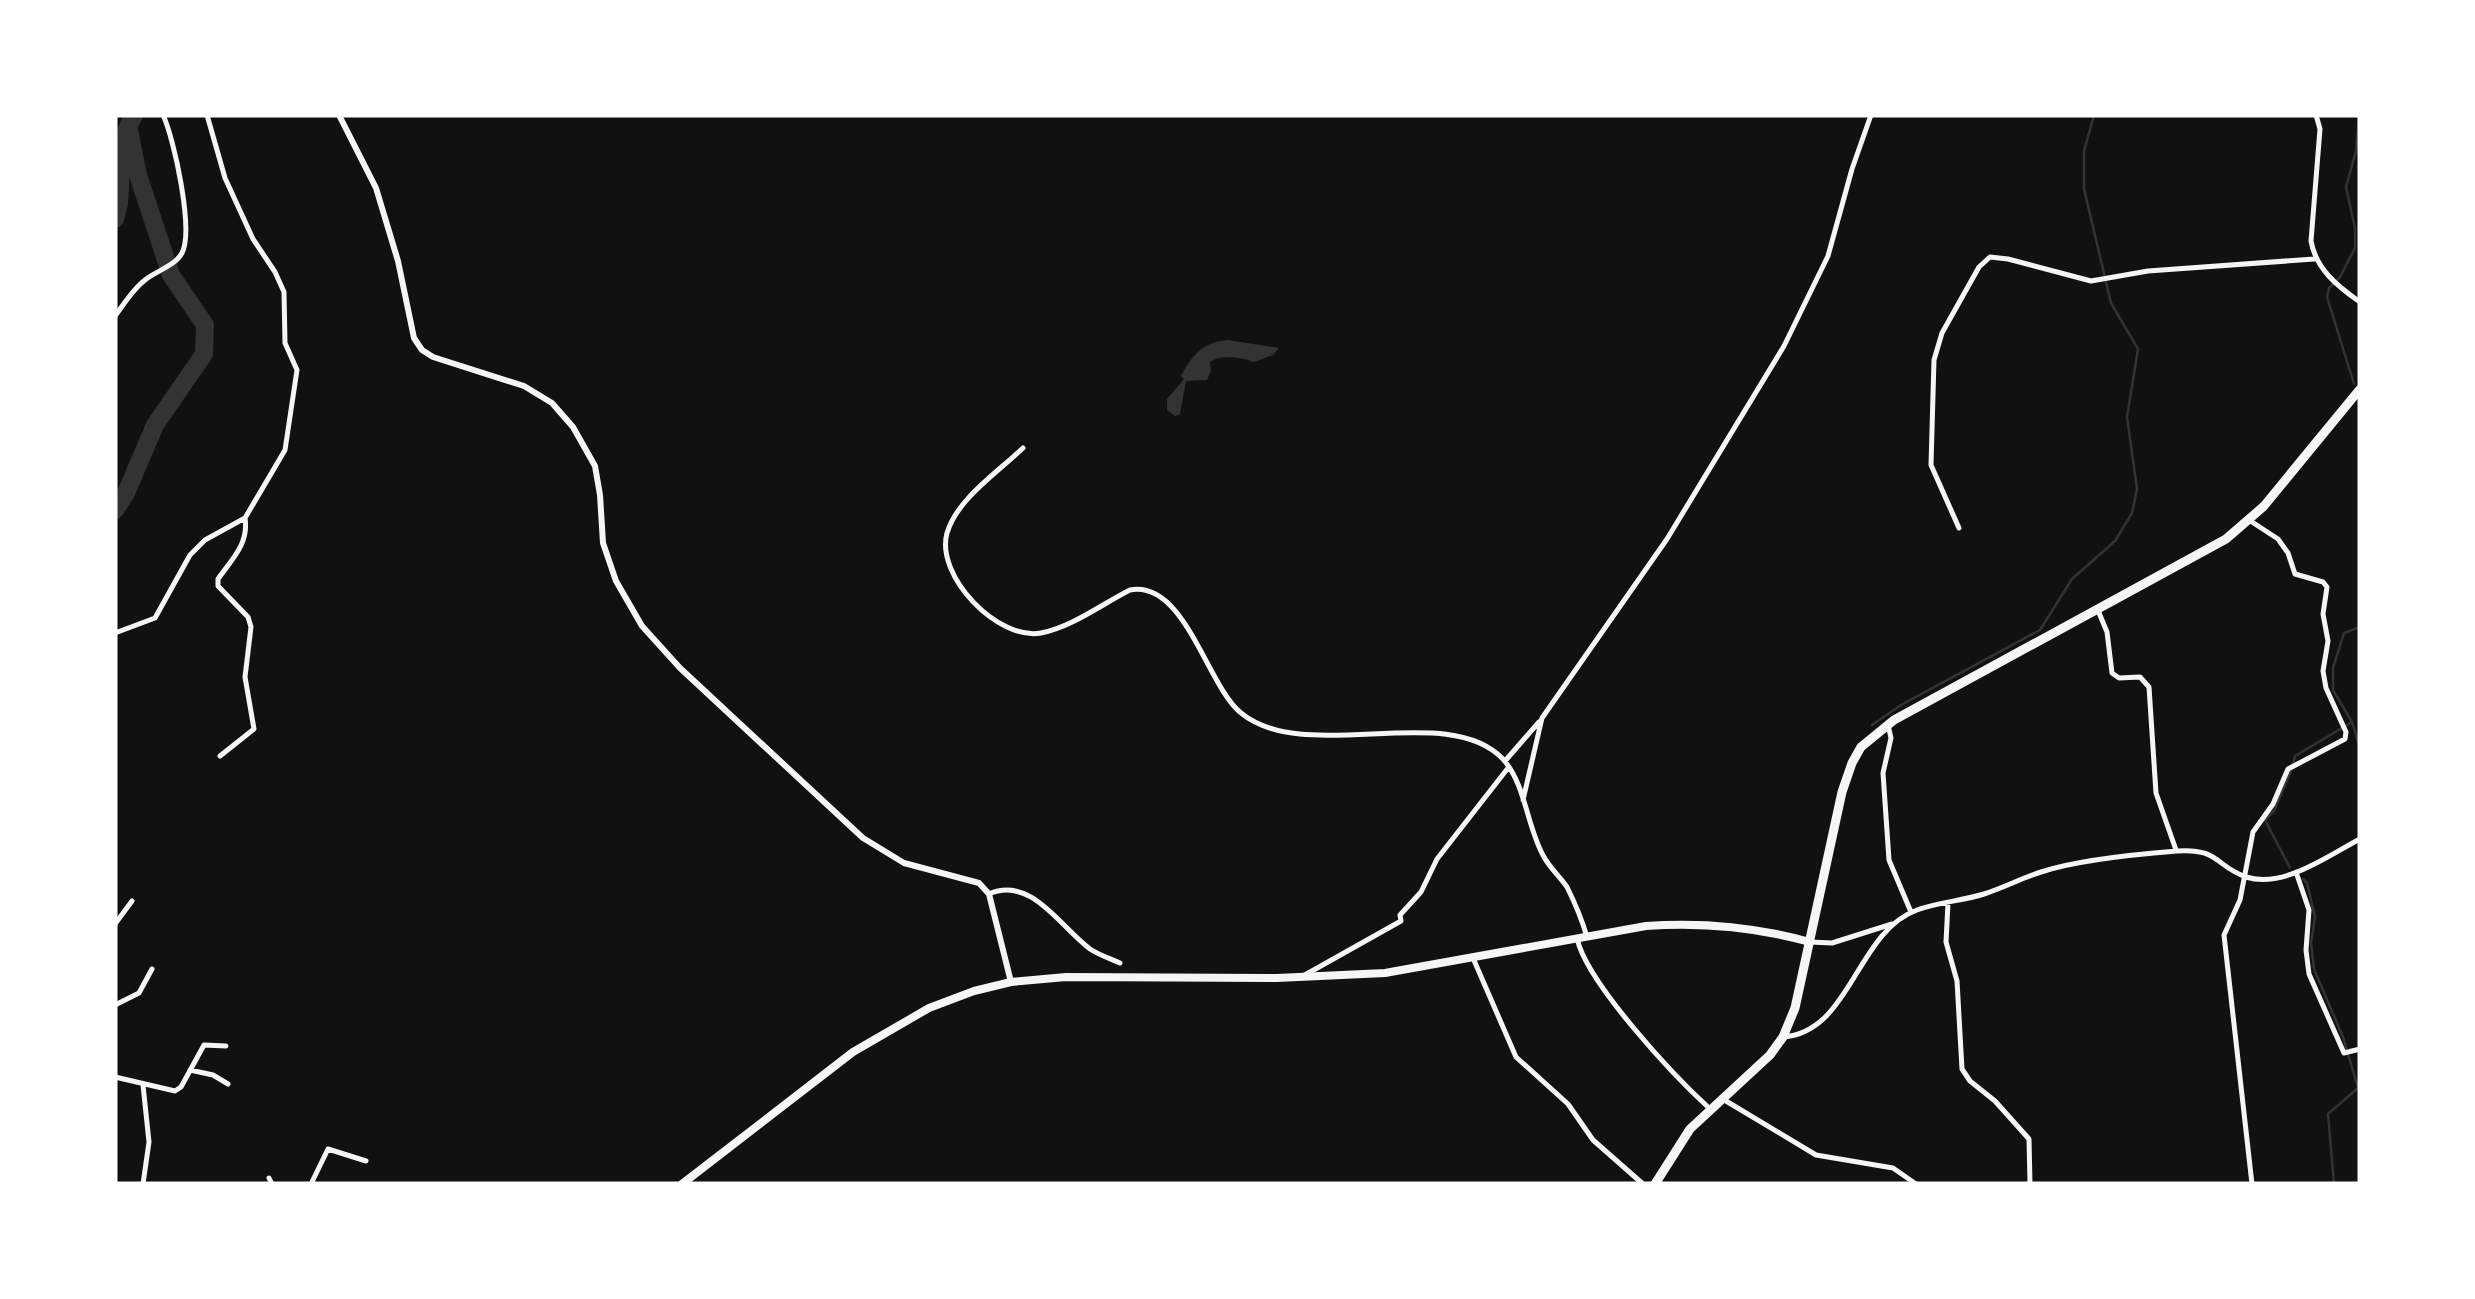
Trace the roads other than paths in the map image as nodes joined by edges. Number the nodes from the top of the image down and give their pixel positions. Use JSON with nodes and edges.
{"nodes":[{"id":1,"x":162,"y":115,"type":"edge"},
{"id":2,"x":207,"y":115,"type":"edge"},
{"id":3,"x":339,"y":115,"type":"edge"},
{"id":4,"x":1871,"y":115,"type":"edge"},
{"id":5,"x":2316,"y":115,"type":"edge"},
{"id":6,"x":2314,"y":259,"type":"junction"},
{"id":7,"x":2360,"y":302,"type":"edge"},
{"id":8,"x":115,"y":316,"type":"edge"},
{"id":9,"x":2360,"y":389,"type":"edge"},
{"id":10,"x":1023,"y":448,"type":"dead end"},
{"id":11,"x":245,"y":518,"type":"junction"},
{"id":12,"x":2249,"y":520,"type":"junction"},
{"id":13,"x":1960,"y":528,"type":"dead end"},
{"id":14,"x":2098,"y":608,"type":"junction"},
{"id":15,"x":115,"y":634,"type":"edge"},
{"id":16,"x":1542,"y":718,"type":"junction"},
{"id":17,"x":1888,"y":725,"type":"junction"},
{"id":18,"x":220,"y":756,"type":"dead end"},
{"id":19,"x":1506,"y":764,"type":"junction"},
{"id":20,"x":1523,"y":800,"type":"junction"},
{"id":21,"x":2360,"y":838,"type":"edge"},
{"id":22,"x":2177,"y":851,"type":"junction"},
{"id":23,"x":2296,"y":872,"type":"junction"},
{"id":24,"x":2244,"y":876,"type":"junction"},
{"id":25,"x":989,"y":894,"type":"junction"},
{"id":26,"x":132,"y":902,"type":"dead end"},
{"id":27,"x":1948,"y":903,"type":"junction"},
{"id":28,"x":1911,"y":912,"type":"junction"},
{"id":29,"x":115,"y":924,"type":"edge"},
{"id":30,"x":1896,"y":924,"type":"junction"},
{"id":31,"x":1582,"y":938,"type":"junction"},
{"id":32,"x":1810,"y":942,"type":"junction"},
{"id":33,"x":1472,"y":958,"type":"junction"},
{"id":34,"x":1120,"y":963,"type":"dead end"},
{"id":35,"x":152,"y":970,"type":"dead end"},
{"id":36,"x":1302,"y":977,"type":"junction"},
{"id":37,"x":1011,"y":982,"type":"junction"},
{"id":38,"x":115,"y":1005,"type":"edge"},
{"id":39,"x":1783,"y":1037,"type":"junction"},
{"id":40,"x":226,"y":1046,"type":"dead end"},
{"id":41,"x":2360,"y":1049,"type":"edge"},
{"id":42,"x":190,"y":1070,"type":"junction"},
{"id":43,"x":115,"y":1077,"type":"edge"},
{"id":44,"x":228,"y":1084,"type":"dead end"},
{"id":45,"x":143,"y":1085,"type":"junction"},
{"id":46,"x":1720,"y":1098,"type":"junction"},
{"id":47,"x":1709,"y":1108,"type":"junction"},
{"id":48,"x":366,"y":1161,"type":"dead end"},
{"id":49,"x":143,"y":1184,"type":"edge"},
{"id":50,"x":311,"y":1184,"type":"edge"},
{"id":51,"x":682,"y":1184,"type":"edge"},
{"id":52,"x":1643,"y":1184,"type":"edge"},
{"id":53,"x":1655,"y":1184,"type":"edge"},
{"id":54,"x":1916,"y":1184,"type":"edge"},
{"id":55,"x":2030,"y":1184,"type":"edge"},
{"id":56,"x":2252,"y":1184,"type":"edge"}],
"edges":[{"from":1,"to":8,"type":"street"},
{"from":2,"to":11,"type":"street"},
{"from":3,"to":25,"type":"street"},
{"from":4,"to":16,"type":"street"},
{"from":5,"to":6,"type":"street"},
{"from":6,"to":7,"type":"street"},
{"from":6,"to":13,"type":"street"},
{"from":9,"to":12,"type":"main road"},
{"from":10,"to":19,"type":"street"},
{"from":11,"to":15,"type":"street"},
{"from":11,"to":18,"type":"street"},
{"from":12,"to":14,"type":"main road"},
{"from":12,"to":24,"type":"street"},
{"from":14,"to":17,"type":"main road"},
{"from":14,"to":22,"type":"street"},
{"from":16,"to":19,"type":"street"},
{"from":16,"to":20,"type":"street"},
{"from":17,"to":28,"type":"street"},
{"from":17,"to":32,"type":"main road"},
{"from":19,"to":20,"type":"street"},
{"from":19,"to":36,"type":"street"},
{"from":20,"to":31,"type":"street"},
{"from":21,"to":23,"type":"street"},
{"from":22,"to":24,"type":"street"},
{"from":22,"to":27,"type":"street"},
{"from":23,"to":24,"type":"street"},
{"from":23,"to":41,"type":"street"},
{"from":24,"to":56,"type":"street"},
{"from":25,"to":34,"type":"street"},
{"from":25,"to":37,"type":"street"},
{"from":26,"to":29,"type":"street"},
{"from":27,"to":28,"type":"street"},
{"from":27,"to":55,"type":"street"},
{"from":28,"to":30,"type":"street"},
{"from":30,"to":32,"type":"street"},
{"from":30,"to":39,"type":"street"},
{"from":31,"to":32,"type":"main road"},
{"from":31,"to":33,"type":"main road"},
{"from":31,"to":47,"type":"street"},
{"from":32,"to":39,"type":"main road"},
{"from":33,"to":36,"type":"main road"},
{"from":33,"to":52,"type":"street"},
{"from":35,"to":38,"type":"street"},
{"from":36,"to":37,"type":"main road"},
{"from":37,"to":51,"type":"main road"},
{"from":39,"to":46,"type":"main road"},
{"from":40,"to":42,"type":"street"},
{"from":42,"to":44,"type":"street"},
{"from":42,"to":45,"type":"street"},
{"from":43,"to":45,"type":"street"},
{"from":45,"to":49,"type":"street"},
{"from":46,"to":47,"type":"main road"},
{"from":46,"to":54,"type":"street"},
{"from":47,"to":53,"type":"main road"},
{"from":48,"to":50,"type":"street"}]}
